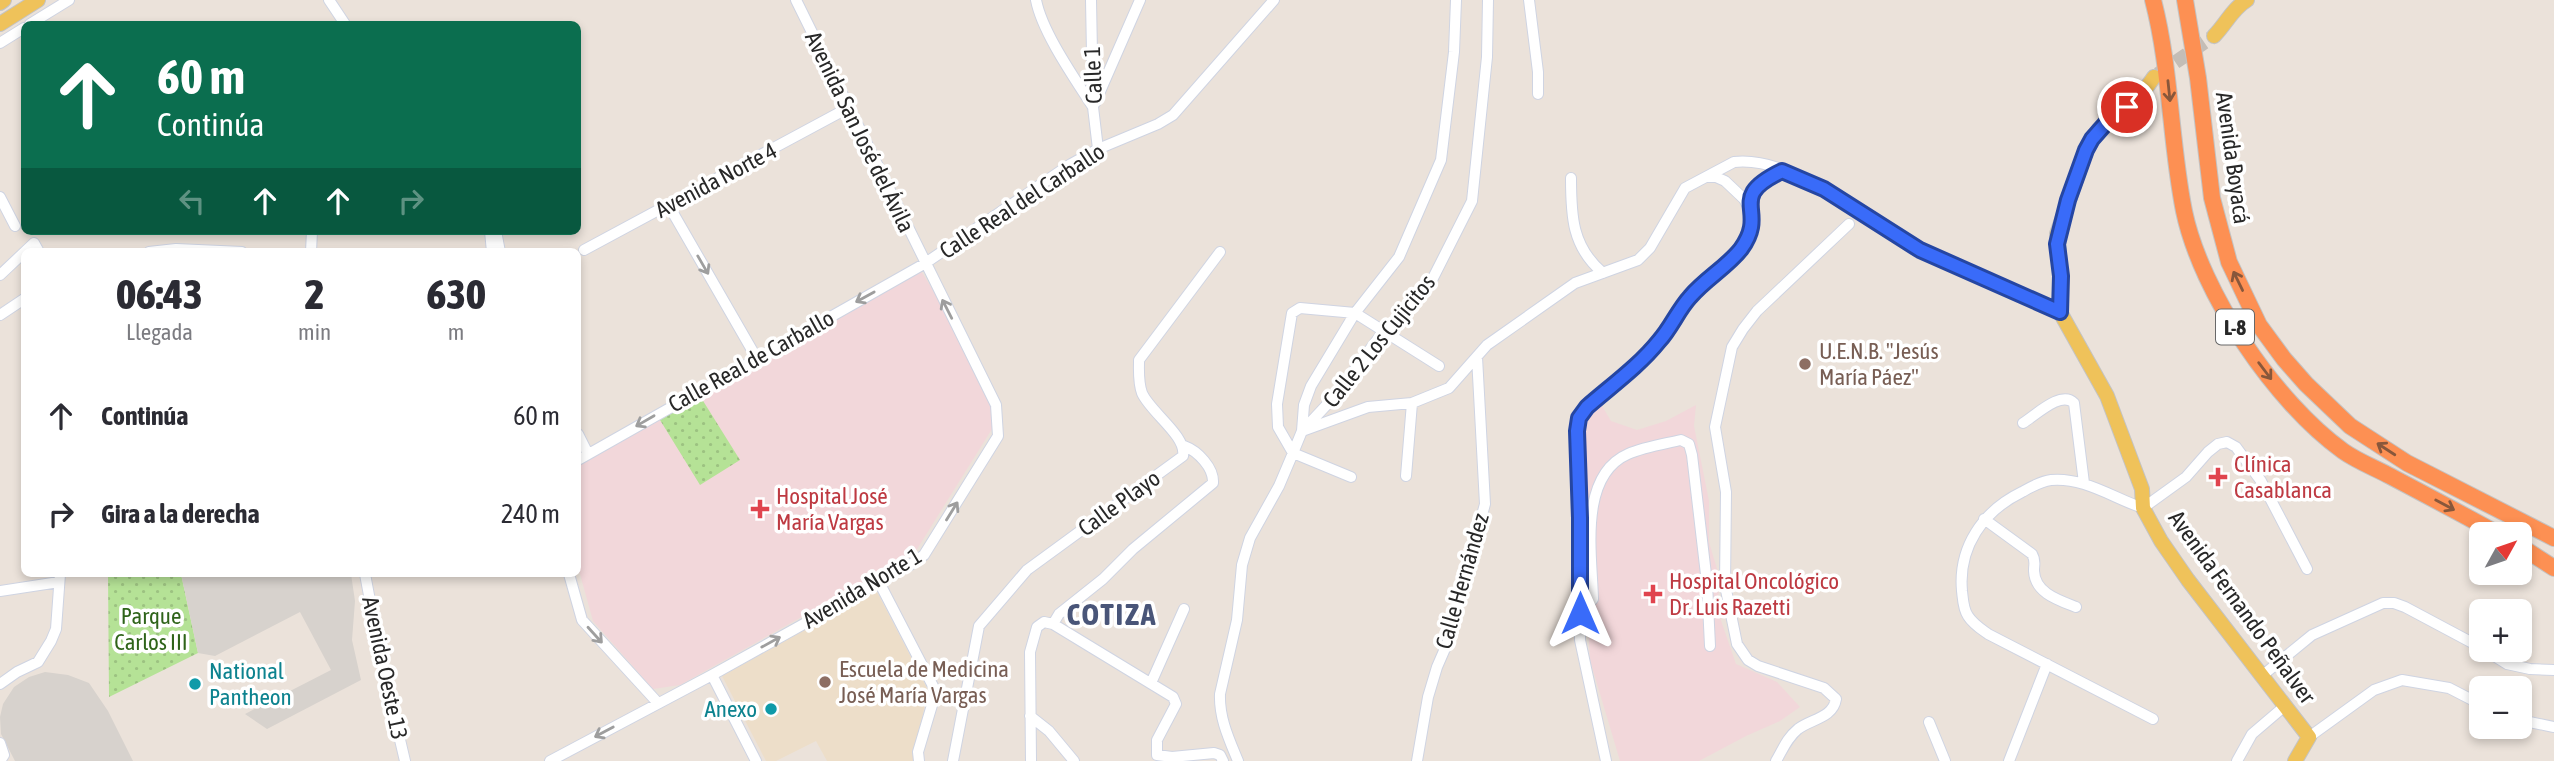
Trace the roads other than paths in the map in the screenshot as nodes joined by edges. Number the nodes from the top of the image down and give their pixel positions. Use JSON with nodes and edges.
{"nodes":[{"id":1,"x":37,"y":0,"type":"edge"},
{"id":2,"x":69,"y":0,"type":"edge"},
{"id":3,"x":330,"y":0,"type":"edge"},
{"id":4,"x":796,"y":0,"type":"edge"},
{"id":5,"x":1036,"y":0,"type":"edge"},
{"id":6,"x":1091,"y":0,"type":"edge"},
{"id":7,"x":1140,"y":0,"type":"edge"},
{"id":8,"x":1274,"y":0,"type":"edge"},
{"id":9,"x":1456,"y":0,"type":"edge"},
{"id":10,"x":1488,"y":0,"type":"edge"},
{"id":11,"x":1529,"y":0,"type":"edge"},
{"id":12,"x":2153,"y":0,"type":"edge"},
{"id":13,"x":2185,"y":0,"type":"edge"},
{"id":14,"x":2247,"y":0,"type":"edge"},
{"id":15,"x":35,"y":21,"type":"edge"},
{"id":16,"x":343,"y":21,"type":"edge"},
{"id":17,"x":0,"y":24,"type":"edge"},
{"id":18,"x":21,"y":30,"type":"edge"},
{"id":19,"x":2214,"y":36,"type":"tunnel mouth"},
{"id":20,"x":0,"y":43,"type":"edge"},
{"id":21,"x":2154,"y":77,"type":"tunnel mouth"},
{"id":22,"x":1538,"y":94,"type":"dead end"},
{"id":23,"x":1093,"y":107,"type":"junction"},
{"id":24,"x":848,"y":108,"type":"junction"},
{"id":25,"x":1098,"y":149,"type":"junction"},
{"id":26,"x":1782,"y":171,"type":"junction"},
{"id":27,"x":1706,"y":177,"type":"junction"},
{"id":28,"x":1571,"y":178,"type":"dead end"},
{"id":29,"x":0,"y":197,"type":"edge"},
{"id":30,"x":669,"y":206,"type":"junction"},
{"id":31,"x":1750,"y":206,"type":"junction"},
{"id":32,"x":1849,"y":224,"type":"dead end"},
{"id":33,"x":15,"y":226,"type":"dead end"},
{"id":34,"x":584,"y":250,"type":"dead end"},
{"id":35,"x":1220,"y":251,"type":"dead end"},
{"id":36,"x":21,"y":255,"type":"edge"},
{"id":37,"x":924,"y":264,"type":"junction"},
{"id":38,"x":1603,"y":273,"type":"junction"},
{"id":39,"x":0,"y":275,"type":"edge"},
{"id":40,"x":21,"y":301,"type":"edge"},
{"id":41,"x":2060,"y":312,"type":"junction"},
{"id":42,"x":1355,"y":313,"type":"junction"},
{"id":43,"x":0,"y":314,"type":"edge"},
{"id":44,"x":1384,"y":332,"type":"junction"},
{"id":45,"x":756,"y":357,"type":"junction"},
{"id":46,"x":1477,"y":357,"type":"junction"},
{"id":47,"x":1438,"y":366,"type":"dead end"},
{"id":48,"x":1412,"y":403,"type":"junction"},
{"id":49,"x":2023,"y":423,"type":"dead end"},
{"id":50,"x":1302,"y":431,"type":"junction"},
{"id":51,"x":1184,"y":446,"type":"junction"},
{"id":52,"x":1293,"y":453,"type":"junction"},
{"id":53,"x":583,"y":457,"type":"edge"},
{"id":54,"x":1406,"y":476,"type":"dead end"},
{"id":55,"x":1351,"y":477,"type":"dead end"},
{"id":56,"x":2084,"y":483,"type":"junction"},
{"id":57,"x":2143,"y":508,"type":"junction"},
{"id":58,"x":1984,"y":519,"type":"junction"},
{"id":59,"x":2476,"y":522,"type":"edge"},
{"id":60,"x":2554,"y":538,"type":"edge"},
{"id":61,"x":2532,"y":554,"type":"edge"},
{"id":62,"x":2554,"y":568,"type":"edge"},
{"id":63,"x":2307,"y":569,"type":"dead end"},
{"id":64,"x":366,"y":577,"type":"edge"},
{"id":65,"x":570,"y":577,"type":"edge"},
{"id":66,"x":60,"y":578,"type":"edge"},
{"id":67,"x":879,"y":582,"type":"junction"},
{"id":68,"x":0,"y":591,"type":"edge"},
{"id":69,"x":2076,"y":607,"type":"dead end"},
{"id":70,"x":1184,"y":609,"type":"dead end"},
{"id":71,"x":1580,"y":613,"type":"junction"},
{"id":72,"x":1053,"y":624,"type":"junction"},
{"id":73,"x":2469,"y":642,"type":"edge"},
{"id":74,"x":1710,"y":646,"type":"dead end"},
{"id":75,"x":2504,"y":662,"type":"edge"},
{"id":76,"x":2046,"y":664,"type":"junction"},
{"id":77,"x":2554,"y":670,"type":"edge"},
{"id":78,"x":712,"y":675,"type":"junction"},
{"id":79,"x":2263,"y":675,"type":"junction"},
{"id":80,"x":1151,"y":683,"type":"junction"},
{"id":81,"x":0,"y":684,"type":"edge"},
{"id":82,"x":2469,"y":698,"type":"edge"},
{"id":83,"x":658,"y":703,"type":"junction"},
{"id":84,"x":2286,"y":705,"type":"junction"},
{"id":85,"x":1030,"y":716,"type":"junction"},
{"id":86,"x":2153,"y":719,"type":"dead end"},
{"id":87,"x":1930,"y":722,"type":"dead end"},
{"id":88,"x":2532,"y":722,"type":"edge"},
{"id":89,"x":2554,"y":727,"type":"edge"},
{"id":90,"x":2309,"y":737,"type":"junction"},
{"id":91,"x":0,"y":743,"type":"edge"},
{"id":92,"x":0,"y":761,"type":"edge"},
{"id":93,"x":405,"y":761,"type":"edge"},
{"id":94,"x":550,"y":761,"type":"edge"},
{"id":95,"x":756,"y":761,"type":"edge"},
{"id":96,"x":919,"y":761,"type":"edge"},
{"id":97,"x":953,"y":761,"type":"edge"},
{"id":98,"x":1031,"y":761,"type":"edge"},
{"id":99,"x":1074,"y":761,"type":"edge"},
{"id":100,"x":1223,"y":761,"type":"edge"},
{"id":101,"x":1238,"y":761,"type":"edge"},
{"id":102,"x":1417,"y":761,"type":"edge"},
{"id":103,"x":1606,"y":761,"type":"edge"},
{"id":104,"x":1776,"y":761,"type":"edge"},
{"id":105,"x":1945,"y":761,"type":"edge"},
{"id":106,"x":2009,"y":761,"type":"edge"},
{"id":107,"x":2237,"y":761,"type":"edge"},
{"id":108,"x":2295,"y":761,"type":"edge"}],
"edges":[{"from":1,"to":17,"type":"main road"},
{"from":2,"to":15,"type":"street"},
{"from":3,"to":16,"type":"street"},
{"from":4,"to":24,"type":"street","name":"Avenida San José del Ávila"},
{"from":5,"to":23,"type":"street"},
{"from":6,"to":23,"type":"street","name":"Calle 1"},
{"from":7,"to":23,"type":"street"},
{"from":8,"to":25,"type":"street","name":"Calle Real del Carballo"},
{"from":9,"to":42,"type":"street"},
{"from":10,"to":44,"type":"street","name":"Calle 2 Los Cujicitos"},
{"from":11,"to":22,"type":"street"},
{"from":12,"to":59,"type":"highway","number":"L-8","one_way":true},
{"from":60,"to":13,"type":"highway","name":"Avenida Boyacá","number":"L-8","one_way":true},
{"from":14,"to":19,"type":"main road"},
{"from":18,"to":20,"type":"street"},
{"from":21,"to":41,"type":"main road"},
{"from":23,"to":25,"type":"street","name":"Calle 1"},
{"from":24,"to":30,"type":"street","name":"Avenida Norte 4"},
{"from":24,"to":37,"type":"street","name":"Avenida San José del Ávila"},
{"from":25,"to":37,"type":"street","name":"Calle Real del Carballo"},
{"from":26,"to":27,"type":"street"},
{"from":26,"to":31,"type":"street"},
{"from":26,"to":41,"type":"street"},
{"from":27,"to":31,"type":"street"},
{"from":27,"to":38,"type":"street"},
{"from":28,"to":38,"type":"street"},
{"from":29,"to":33,"type":"street"},
{"from":30,"to":34,"type":"street","name":"Avenida Norte 4"},
{"from":30,"to":45,"type":"street","one_way":true},
{"from":31,"to":71,"type":"street"},
{"from":32,"to":104,"type":"street"},
{"from":35,"to":51,"type":"street"},
{"from":36,"to":39,"type":"street"},
{"from":37,"to":45,"type":"street","name":"Calle Real de Carballo","one_way":true},
{"from":67,"to":37,"type":"street","name":"Avenida Norte 1","one_way":true},
{"from":38,"to":46,"type":"street"},
{"from":40,"to":43,"type":"street"},
{"from":41,"to":57,"type":"main road","name":"Avenida Fernando Peñalver"},
{"from":42,"to":44,"type":"street"},
{"from":42,"to":50,"type":"street"},
{"from":42,"to":52,"type":"street"},
{"from":44,"to":47,"type":"street"},
{"from":44,"to":50,"type":"street","name":"Calle 2 Los Cujicitos"},
{"from":45,"to":53,"type":"street","name":"Calle Real de Carballo","one_way":true},
{"from":46,"to":48,"type":"street"},
{"from":46,"to":102,"type":"street","name":"Calle Hernández"},
{"from":48,"to":50,"type":"street"},
{"from":48,"to":54,"type":"street"},
{"from":49,"to":56,"type":"street"},
{"from":50,"to":52,"type":"street"},
{"from":51,"to":72,"type":"street"},
{"from":51,"to":97,"type":"street","name":"Calle Playo"},
{"from":52,"to":55,"type":"street"},
{"from":52,"to":101,"type":"street"},
{"from":56,"to":57,"type":"street"},
{"from":56,"to":58,"type":"street"},
{"from":57,"to":63,"type":"street"},
{"from":57,"to":79,"type":"main road","name":"Avenida Fernando Peñalver"},
{"from":58,"to":69,"type":"street"},
{"from":58,"to":76,"type":"street"},
{"from":61,"to":62,"type":"highway"},
{"from":64,"to":93,"type":"street","name":"Avenida Oeste 13"},
{"from":65,"to":83,"type":"street","one_way":true},
{"from":66,"to":68,"type":"street"},
{"from":66,"to":81,"type":"street"},
{"from":78,"to":67,"type":"street","name":"Avenida Norte 1","one_way":true},
{"from":67,"to":96,"type":"street"},
{"from":70,"to":80,"type":"street"},
{"from":71,"to":74,"type":"street"},
{"from":71,"to":103,"type":"street"},
{"from":72,"to":80,"type":"street"},
{"from":72,"to":85,"type":"street"},
{"from":73,"to":79,"type":"street"},
{"from":75,"to":77,"type":"street"},
{"from":76,"to":86,"type":"street"},
{"from":76,"to":106,"type":"street"},
{"from":78,"to":83,"type":"street","name":"Avenida Norte 1"},
{"from":78,"to":95,"type":"street"},
{"from":79,"to":84,"type":"main road","name":"Avenida Fernando Peñalver"},
{"from":80,"to":100,"type":"street"},
{"from":82,"to":90,"type":"street"},
{"from":83,"to":94,"type":"street","name":"Avenida Norte 1","one_way":true},
{"from":84,"to":90,"type":"main road","name":"Avenida Fernando Peñalver"},
{"from":84,"to":107,"type":"street"},
{"from":85,"to":98,"type":"street"},
{"from":85,"to":99,"type":"street"},
{"from":87,"to":105,"type":"street"},
{"from":88,"to":89,"type":"street"},
{"from":90,"to":108,"type":"main road"},
{"from":91,"to":92,"type":"street"}]}
